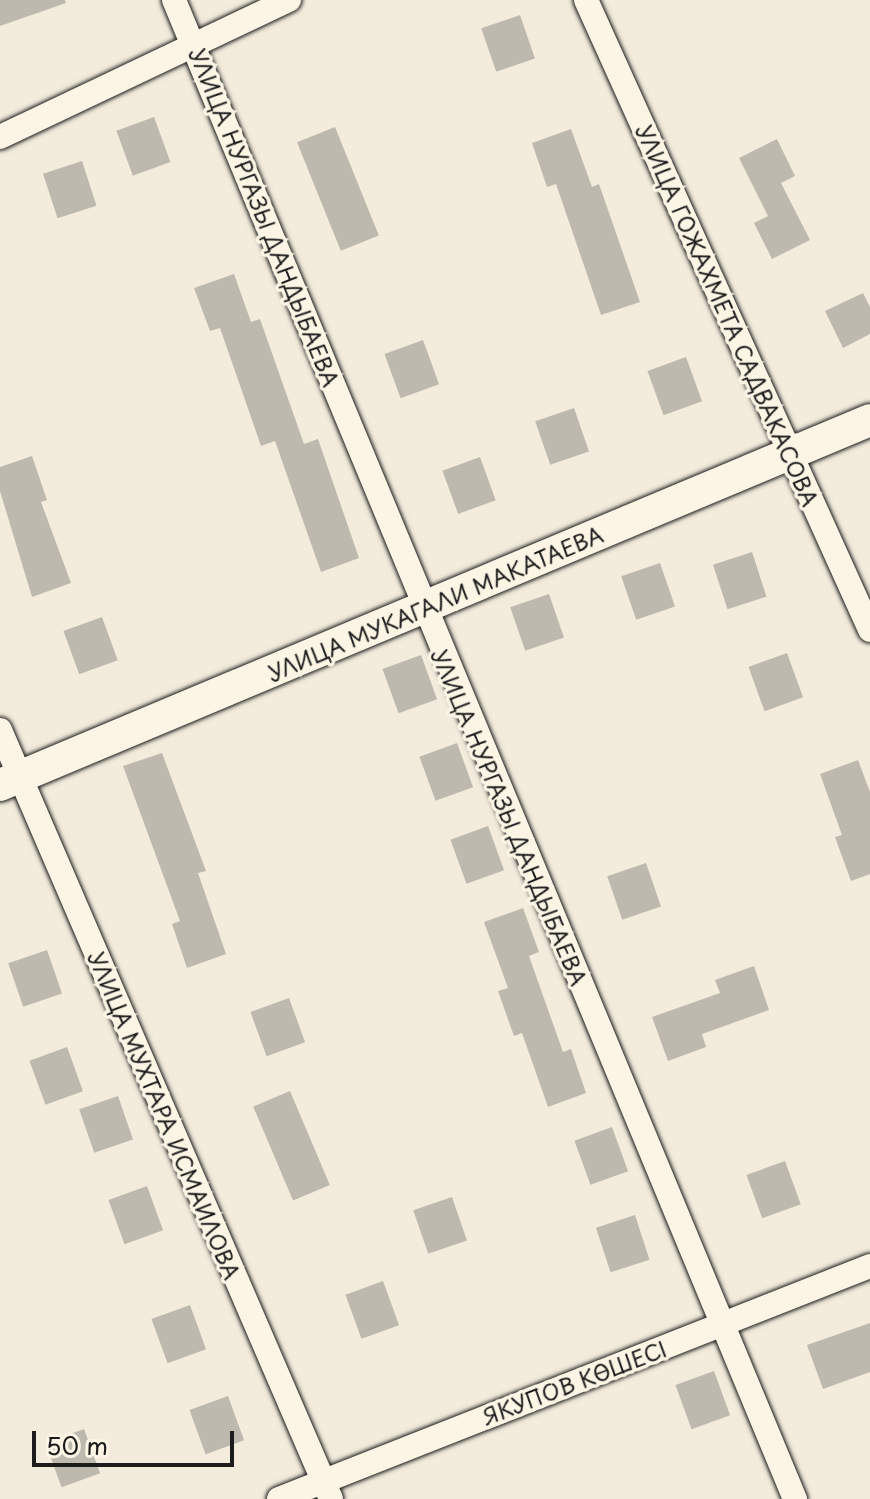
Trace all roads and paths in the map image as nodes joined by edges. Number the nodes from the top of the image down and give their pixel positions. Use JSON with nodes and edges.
{"nodes":[{"id":1,"x":174,"y":0,"type":"edge"},
{"id":2,"x":289,"y":0,"type":"edge"},
{"id":3,"x":586,"y":0,"type":"edge"},
{"id":4,"x":195,"y":45,"type":"junction"},
{"id":5,"x":0,"y":137,"type":"edge"},
{"id":6,"x":870,"y":420,"type":"edge"},
{"id":7,"x":791,"y":456,"type":"junction"},
{"id":8,"x":424,"y":608,"type":"junction"},
{"id":9,"x":870,"y":630,"type":"edge"},
{"id":10,"x":0,"y":730,"type":"edge"},
{"id":11,"x":9,"y":781,"type":"edge"},
{"id":12,"x":870,"y":1266,"type":"edge"},
{"id":13,"x":721,"y":1325,"type":"junction"},
{"id":14,"x":327,"y":1490,"type":"edge"},
{"id":15,"x":279,"y":1499,"type":"edge"},
{"id":16,"x":795,"y":1499,"type":"edge"}],
"edges":[{"from":1,"to":4,"type":"street","name":"УЛИЦА НУРГАЗЫ ДАНДЫБАЕВА"},
{"from":2,"to":4,"type":"street"},
{"from":3,"to":7,"type":"street","name":"УЛИЦА ГОЖАХМЕТА САДВАКАСОВА"},
{"from":4,"to":5,"type":"street"},
{"from":4,"to":8,"type":"street","name":"УЛИЦА НУРГАЗЫ ДАНДЫБАЕВА"},
{"from":6,"to":7,"type":"street","name":"УЛИЦА МУКАГАЛИ МАКАТАЕВА"},
{"from":7,"to":8,"type":"street","name":"УЛИЦА МУКАГАЛИ МАКАТАЕВА"},
{"from":7,"to":9,"type":"street","name":"УЛИЦА ГОЖАХМЕТА САДВАКАСОВА"},
{"from":8,"to":11,"type":"street","name":"УЛИЦА МУКАГАЛИ МАКАТАЕВА"},
{"from":8,"to":13,"type":"street","name":"УЛИЦА НУРГАЗЫ ДАНДЫБАЕВА"},
{"from":10,"to":11,"type":"street","name":"УЛИЦА МУХТАРА ИСМАИЛОВА"},
{"from":11,"to":14,"type":"street","name":"УЛИЦА МУХТАРА ИСМАИЛОВА"},
{"from":12,"to":13,"type":"street","name":"ЯКУПОВ КӨШЕСІ"},
{"from":13,"to":14,"type":"street","name":"ЯКУПОВ КӨШЕСІ"},
{"from":13,"to":16,"type":"street","name":"УЛИЦА НУРГАЗЫ ДАНДЫБАЕВА"},
{"from":14,"to":15,"type":"street","name":"ЯКУПОВ КӨШЕСІ"}]}
